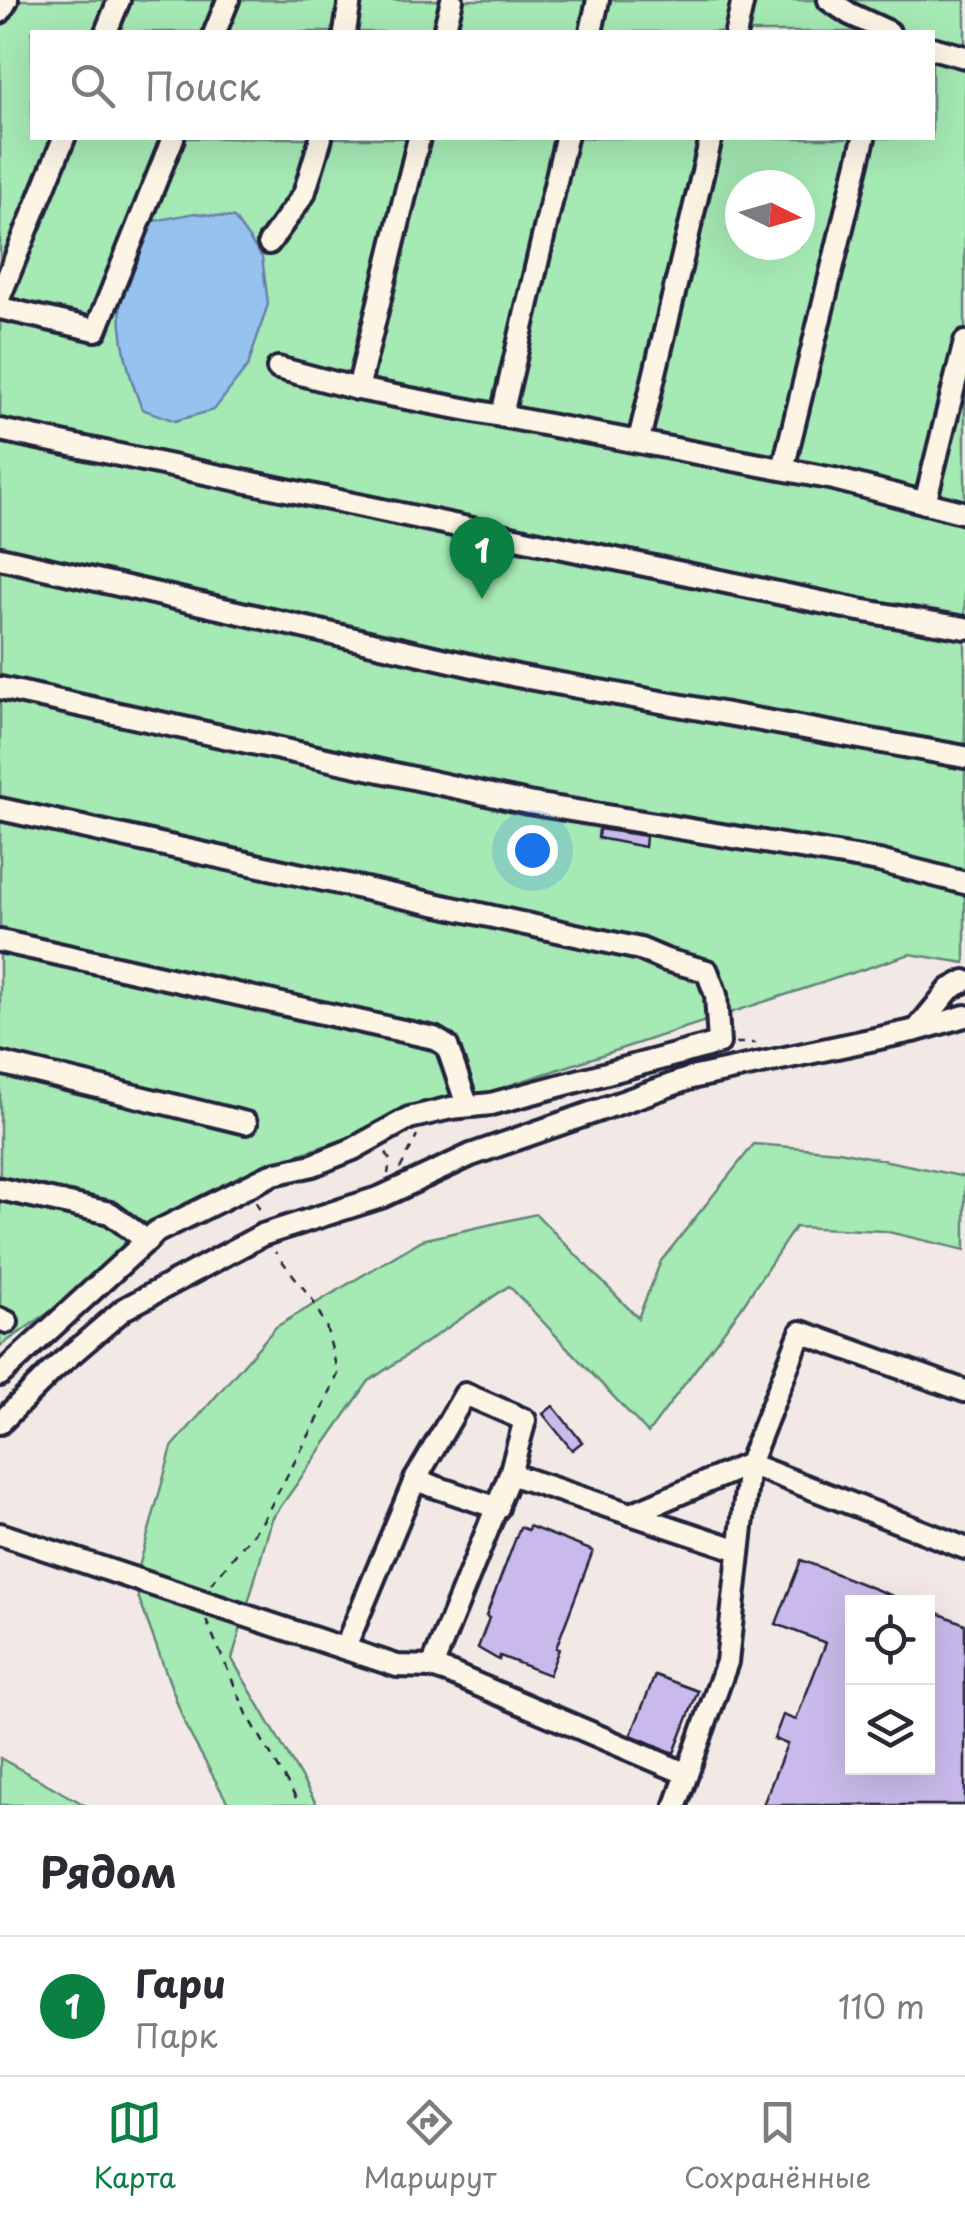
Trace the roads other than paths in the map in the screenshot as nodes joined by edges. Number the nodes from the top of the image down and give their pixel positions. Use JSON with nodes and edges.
{"nodes":[{"id":1,"x":6,"y":0,"type":"edge"},
{"id":2,"x":119,"y":0,"type":"edge"},
{"id":3,"x":228,"y":0,"type":"edge"},
{"id":4,"x":350,"y":0,"type":"edge"},
{"id":5,"x":452,"y":0,"type":"edge"},
{"id":6,"x":598,"y":0,"type":"edge"},
{"id":7,"x":743,"y":0,"type":"edge"},
{"id":8,"x":829,"y":0,"type":"edge"},
{"id":9,"x":0,"y":12,"type":"edge"},
{"id":10,"x":107,"y":30,"type":"edge"},
{"id":11,"x":216,"y":30,"type":"edge"},
{"id":12,"x":344,"y":30,"type":"edge"},
{"id":13,"x":444,"y":30,"type":"edge"},
{"id":14,"x":590,"y":30,"type":"edge"},
{"id":15,"x":736,"y":30,"type":"edge"},
{"id":16,"x":885,"y":30,"type":"edge"},
{"id":17,"x":935,"y":49,"type":"edge"},
{"id":18,"x":965,"y":58,"type":"edge"},
{"id":19,"x":63,"y":140,"type":"edge"},
{"id":20,"x":172,"y":140,"type":"edge"},
{"id":21,"x":320,"y":140,"type":"edge"},
{"id":22,"x":419,"y":140,"type":"edge"},
{"id":23,"x":566,"y":140,"type":"edge"},
{"id":24,"x":711,"y":140,"type":"edge"},
{"id":25,"x":864,"y":140,"type":"edge"},
{"id":26,"x":269,"y":243,"type":"dead end"},
{"id":27,"x":0,"y":296,"type":"edge"},
{"id":28,"x":0,"y":308,"type":"edge"},
{"id":29,"x":965,"y":342,"type":"edge"},
{"id":30,"x":278,"y":368,"type":"dead end"},
{"id":31,"x":358,"y":388,"type":"junction"},
{"id":32,"x":502,"y":415,"type":"junction"},
{"id":33,"x":0,"y":430,"type":"edge"},
{"id":34,"x":640,"y":440,"type":"junction"},
{"id":35,"x":784,"y":469,"type":"junction"},
{"id":36,"x":926,"y":503,"type":"junction"},
{"id":37,"x":965,"y":513,"type":"edge"},
{"id":38,"x":0,"y":558,"type":"edge"},
{"id":39,"x":965,"y":628,"type":"edge"},
{"id":40,"x":0,"y":688,"type":"edge"},
{"id":41,"x":965,"y":757,"type":"edge"},
{"id":42,"x":0,"y":808,"type":"edge"},
{"id":43,"x":965,"y":883,"type":"edge"},
{"id":44,"x":0,"y":940,"type":"edge"},
{"id":45,"x":965,"y":980,"type":"edge"},
{"id":46,"x":965,"y":1016,"type":"edge"},
{"id":47,"x":917,"y":1030,"type":"junction"},
{"id":48,"x":0,"y":1064,"type":"edge"},
{"id":49,"x":466,"y":1102,"type":"dead end"},
{"id":50,"x":246,"y":1124,"type":"dead end"},
{"id":51,"x":0,"y":1189,"type":"edge"},
{"id":52,"x":147,"y":1240,"type":"junction"},
{"id":53,"x":0,"y":1375,"type":"edge"},
{"id":54,"x":965,"y":1391,"type":"edge"},
{"id":55,"x":0,"y":1423,"type":"edge"},
{"id":56,"x":748,"y":1464,"type":"junction"},
{"id":57,"x":510,"y":1474,"type":"junction"},
{"id":58,"x":415,"y":1480,"type":"junction"},
{"id":59,"x":498,"y":1508,"type":"junction"},
{"id":60,"x":631,"y":1514,"type":"junction"},
{"id":61,"x":0,"y":1534,"type":"edge"},
{"id":62,"x":965,"y":1548,"type":"edge"},
{"id":63,"x":739,"y":1550,"type":"junction"},
{"id":64,"x":345,"y":1648,"type":"junction"},
{"id":65,"x":432,"y":1667,"type":"junction"},
{"id":66,"x":687,"y":1774,"type":"junction"},
{"id":67,"x":676,"y":1805,"type":"edge"}],
"edges":[{"from":1,"to":9,"type":"lane"},
{"from":2,"to":10,"type":"lane"},
{"from":3,"to":11,"type":"lane"},
{"from":4,"to":12,"type":"lane"},
{"from":5,"to":13,"type":"lane"},
{"from":6,"to":14,"type":"lane"},
{"from":7,"to":15,"type":"lane"},
{"from":8,"to":16,"type":"lane"},
{"from":17,"to":18,"type":"lane"},
{"from":19,"to":27,"type":"lane"},
{"from":20,"to":28,"type":"lane"},
{"from":21,"to":26,"type":"lane"},
{"from":22,"to":31,"type":"lane"},
{"from":23,"to":32,"type":"lane"},
{"from":24,"to":34,"type":"lane"},
{"from":25,"to":35,"type":"lane"},
{"from":29,"to":36,"type":"lane"},
{"from":30,"to":31,"type":"lane"},
{"from":31,"to":32,"type":"lane"},
{"from":32,"to":34,"type":"lane"},
{"from":33,"to":39,"type":"lane"},
{"from":34,"to":35,"type":"lane"},
{"from":35,"to":36,"type":"lane"},
{"from":36,"to":37,"type":"lane"},
{"from":38,"to":41,"type":"lane"},
{"from":40,"to":43,"type":"lane"},
{"from":42,"to":52,"type":"lane"},
{"from":44,"to":49,"type":"lane"},
{"from":45,"to":47,"type":"lane"},
{"from":46,"to":47,"type":"lane"},
{"from":47,"to":55,"type":"lane"},
{"from":48,"to":50,"type":"lane"},
{"from":51,"to":52,"type":"lane"},
{"from":52,"to":53,"type":"lane"},
{"from":54,"to":56,"type":"lane"},
{"from":56,"to":60,"type":"lane"},
{"from":56,"to":62,"type":"lane"},
{"from":56,"to":63,"type":"lane"},
{"from":57,"to":58,"type":"lane"},
{"from":57,"to":59,"type":"lane"},
{"from":57,"to":60,"type":"lane"},
{"from":58,"to":59,"type":"lane"},
{"from":58,"to":64,"type":"lane"},
{"from":59,"to":65,"type":"lane"},
{"from":60,"to":63,"type":"lane"},
{"from":61,"to":64,"type":"lane"},
{"from":63,"to":66,"type":"lane"},
{"from":64,"to":65,"type":"lane"},
{"from":65,"to":66,"type":"lane"},
{"from":66,"to":67,"type":"lane"}]}
